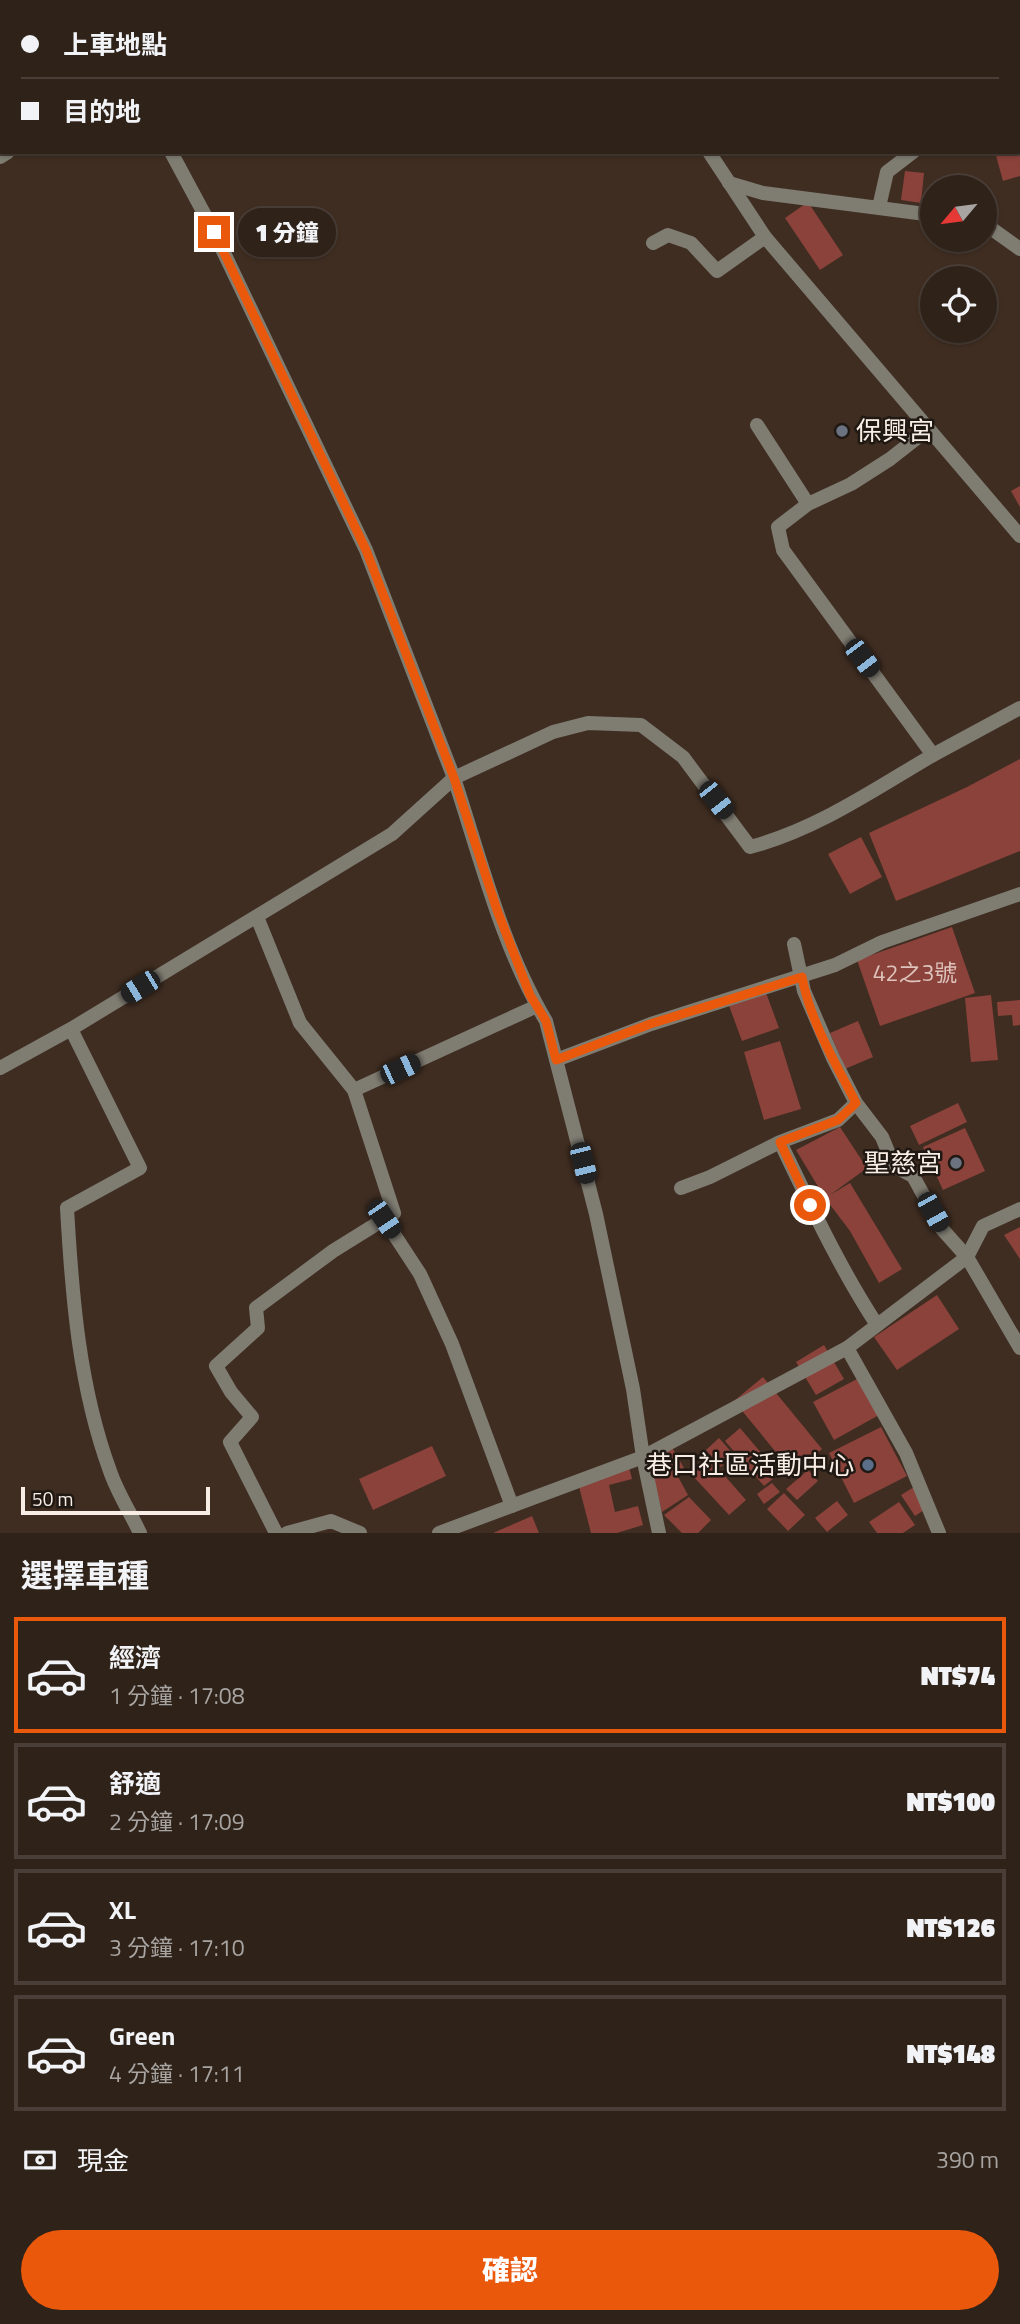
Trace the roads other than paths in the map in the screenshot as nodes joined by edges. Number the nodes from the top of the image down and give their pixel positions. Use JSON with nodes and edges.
{"nodes":[{"id":1,"x":172,"y":154,"type":"edge"},
{"id":2,"x":710,"y":154,"type":"edge"},
{"id":3,"x":910,"y":154,"type":"edge"},
{"id":4,"x":729,"y":183,"type":"junction"},
{"id":5,"x":879,"y":207,"type":"junction"},
{"id":6,"x":920,"y":213,"type":"edge"},
{"id":7,"x":998,"y":233,"type":"edge"},
{"id":8,"x":765,"y":237,"type":"junction"},
{"id":9,"x":653,"y":243,"type":"dead end"},
{"id":10,"x":1020,"y":249,"type":"edge"},
{"id":11,"x":757,"y":425,"type":"dead end"},
{"id":12,"x":927,"y":430,"type":"junction"},
{"id":13,"x":808,"y":504,"type":"junction"},
{"id":14,"x":1020,"y":536,"type":"edge"},
{"id":15,"x":1020,"y":708,"type":"edge"},
{"id":16,"x":933,"y":755,"type":"junction"},
{"id":17,"x":454,"y":778,"type":"junction"},
{"id":18,"x":1020,"y":894,"type":"edge"},
{"id":19,"x":257,"y":917,"type":"junction"},
{"id":20,"x":794,"y":944,"type":"dead end"},
{"id":21,"x":802,"y":977,"type":"junction"},
{"id":22,"x":537,"y":1006,"type":"junction"},
{"id":23,"x":71,"y":1029,"type":"junction"},
{"id":24,"x":556,"y":1060,"type":"junction"},
{"id":25,"x":0,"y":1068,"type":"edge"},
{"id":26,"x":354,"y":1090,"type":"junction"},
{"id":27,"x":856,"y":1103,"type":"junction"},
{"id":28,"x":780,"y":1142,"type":"junction"},
{"id":29,"x":681,"y":1188,"type":"dead end"},
{"id":30,"x":1020,"y":1209,"type":"edge"},
{"id":31,"x":384,"y":1219,"type":"junction"},
{"id":32,"x":967,"y":1257,"type":"junction"},
{"id":33,"x":877,"y":1325,"type":"junction"},
{"id":34,"x":847,"y":1348,"type":"junction"},
{"id":35,"x":1020,"y":1348,"type":"edge"},
{"id":36,"x":643,"y":1457,"type":"junction"},
{"id":37,"x":512,"y":1506,"type":"junction"},
{"id":38,"x":140,"y":1533,"type":"edge"},
{"id":39,"x":275,"y":1533,"type":"edge"},
{"id":40,"x":287,"y":1533,"type":"edge"},
{"id":41,"x":360,"y":1533,"type":"edge"},
{"id":42,"x":439,"y":1533,"type":"edge"},
{"id":43,"x":659,"y":1533,"type":"edge"},
{"id":44,"x":939,"y":1533,"type":"edge"}],
"edges":[{"from":1,"to":17,"type":"street"},
{"from":2,"to":4,"type":"street"},
{"from":3,"to":5,"type":"street"},
{"from":4,"to":5,"type":"street"},
{"from":4,"to":8,"type":"street"},
{"from":5,"to":6,"type":"street"},
{"from":7,"to":10,"type":"street"},
{"from":8,"to":9,"type":"street"},
{"from":8,"to":12,"type":"street"},
{"from":11,"to":13,"type":"street"},
{"from":12,"to":13,"type":"street"},
{"from":12,"to":14,"type":"street"},
{"from":13,"to":16,"type":"street"},
{"from":15,"to":16,"type":"street"},
{"from":16,"to":17,"type":"street"},
{"from":17,"to":19,"type":"street"},
{"from":17,"to":22,"type":"street"},
{"from":18,"to":21,"type":"street"},
{"from":19,"to":23,"type":"street"},
{"from":19,"to":26,"type":"street"},
{"from":20,"to":21,"type":"street"},
{"from":21,"to":24,"type":"street"},
{"from":21,"to":27,"type":"street"},
{"from":22,"to":24,"type":"street"},
{"from":22,"to":26,"type":"street"},
{"from":23,"to":25,"type":"street"},
{"from":23,"to":38,"type":"street"},
{"from":24,"to":36,"type":"street"},
{"from":26,"to":31,"type":"street"},
{"from":27,"to":28,"type":"street"},
{"from":27,"to":32,"type":"street"},
{"from":28,"to":29,"type":"street"},
{"from":28,"to":33,"type":"street"},
{"from":30,"to":32,"type":"street"},
{"from":31,"to":37,"type":"street"},
{"from":31,"to":39,"type":"street"},
{"from":32,"to":33,"type":"street"},
{"from":32,"to":35,"type":"street"},
{"from":33,"to":34,"type":"street"},
{"from":34,"to":36,"type":"street"},
{"from":34,"to":44,"type":"street"},
{"from":36,"to":37,"type":"street"},
{"from":36,"to":43,"type":"street"},
{"from":37,"to":42,"type":"street"},
{"from":40,"to":41,"type":"street"}]}
